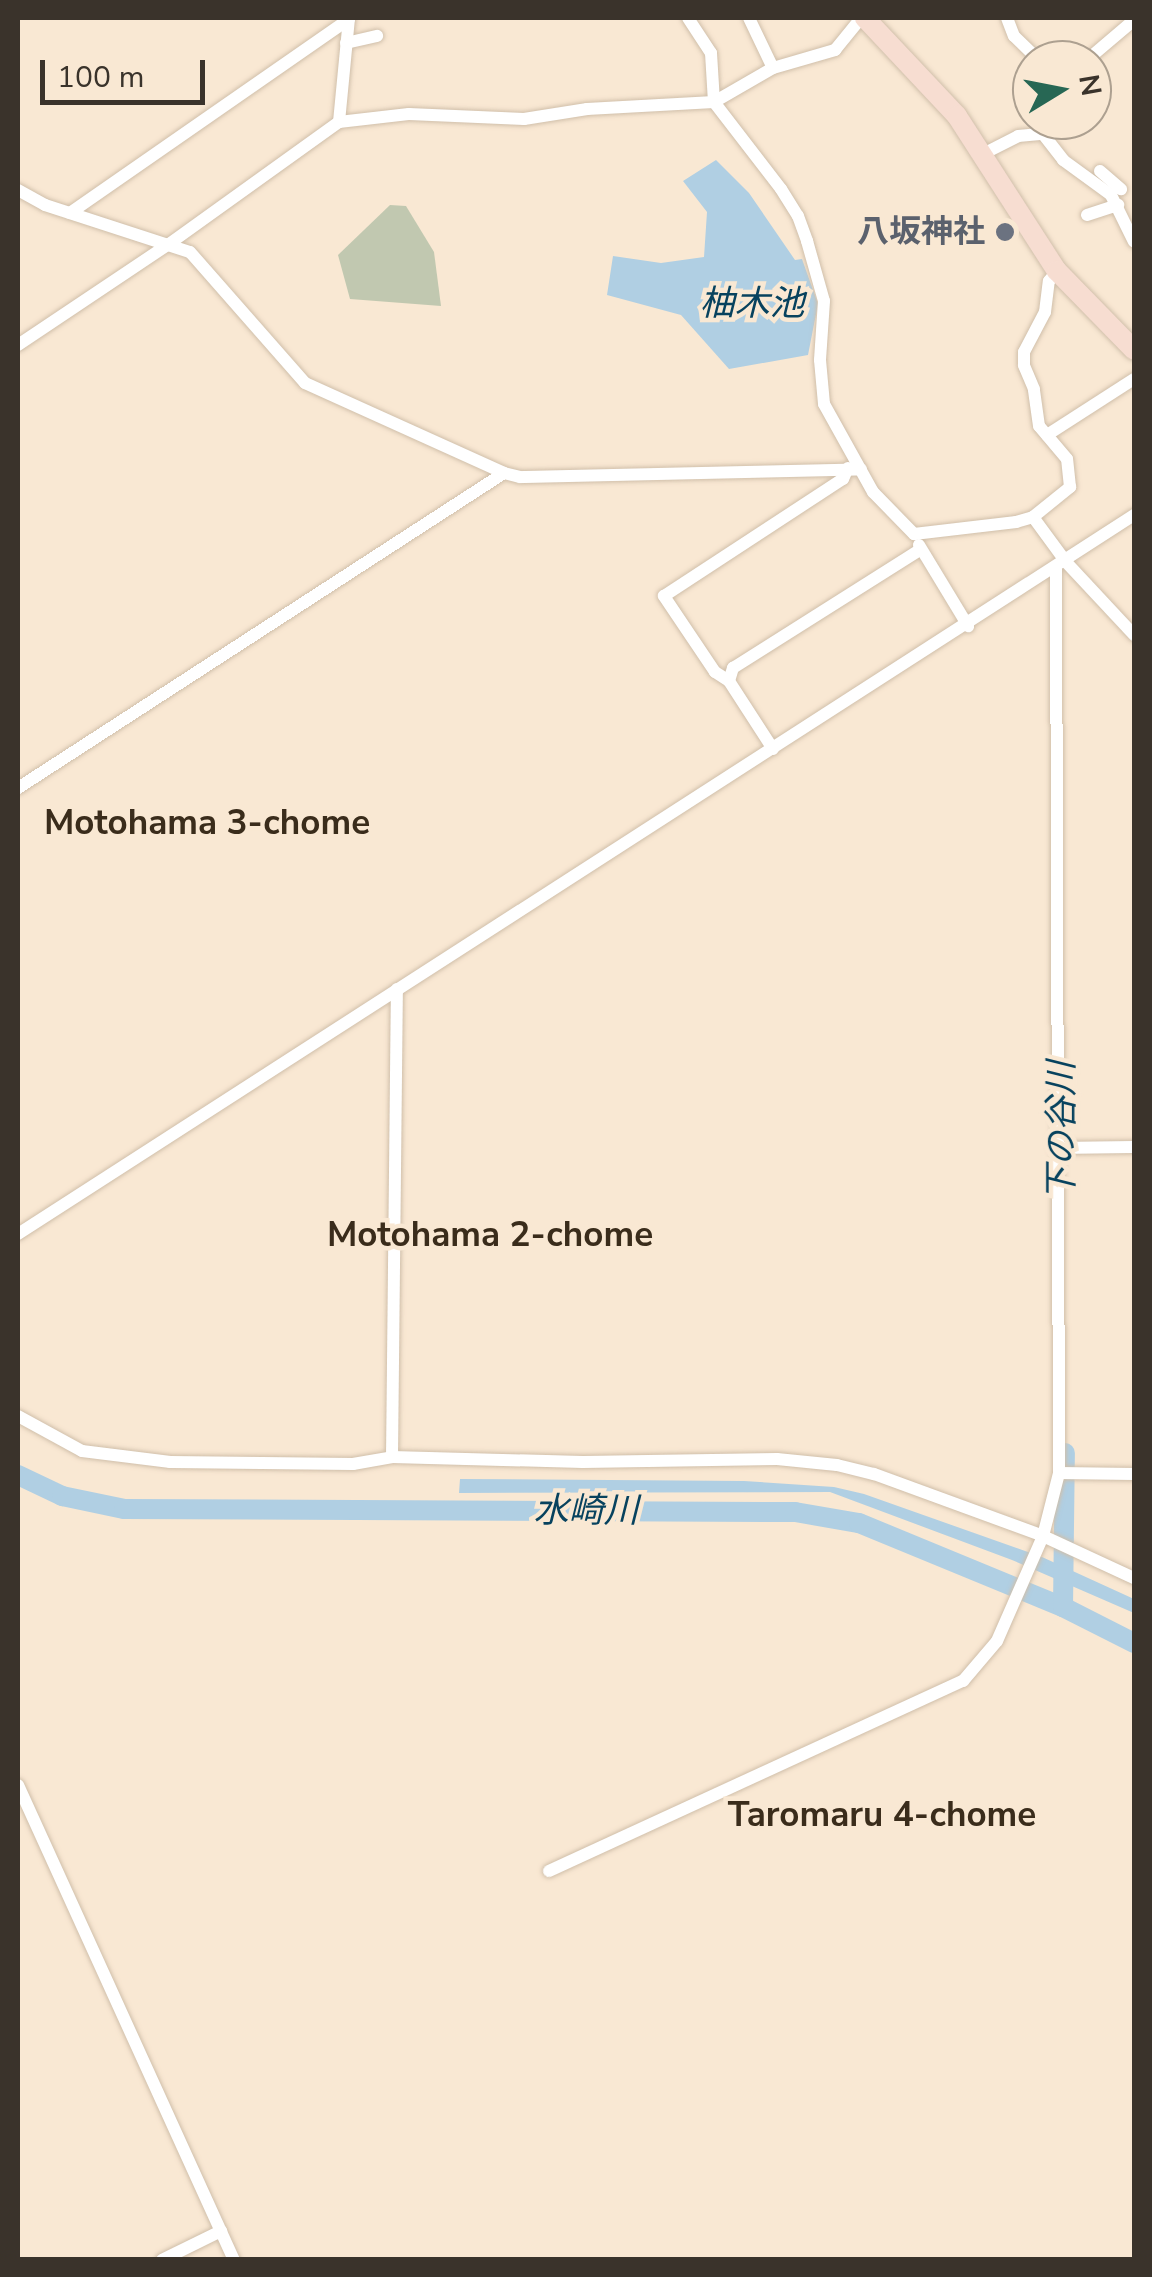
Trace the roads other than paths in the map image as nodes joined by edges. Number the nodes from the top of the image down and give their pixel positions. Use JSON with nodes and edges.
{"nodes":[{"id":1,"x":349,"y":18,"type":"edge"},
{"id":2,"x":688,"y":18,"type":"edge"},
{"id":3,"x":749,"y":18,"type":"edge"},
{"id":4,"x":863,"y":18,"type":"edge"},
{"id":5,"x":1007,"y":18,"type":"edge"},
{"id":6,"x":1134,"y":20,"type":"edge"},
{"id":7,"x":376,"y":36,"type":"dead end"},
{"id":8,"x":1018,"y":40,"type":"edge"},
{"id":9,"x":1110,"y":40,"type":"edge"},
{"id":10,"x":346,"y":43,"type":"junction"},
{"id":11,"x":773,"y":68,"type":"junction"},
{"id":12,"x":714,"y":102,"type":"junction"},
{"id":13,"x":340,"y":122,"type":"junction"},
{"id":14,"x":1012,"y":139,"type":"edge"},
{"id":15,"x":1048,"y":140,"type":"edge"},
{"id":16,"x":983,"y":154,"type":"junction"},
{"id":17,"x":1100,"y":171,"type":"dead end"},
{"id":18,"x":18,"y":190,"type":"edge"},
{"id":19,"x":1121,"y":193,"type":"edge"},
{"id":20,"x":70,"y":213,"type":"junction"},
{"id":21,"x":1088,"y":214,"type":"dead end"},
{"id":22,"x":1134,"y":242,"type":"edge"},
{"id":23,"x":169,"y":244,"type":"junction"},
{"id":24,"x":1056,"y":270,"type":"junction"},
{"id":25,"x":18,"y":345,"type":"edge"},
{"id":26,"x":1134,"y":350,"type":"edge"},
{"id":27,"x":1134,"y":378,"type":"edge"},
{"id":28,"x":1047,"y":435,"type":"junction"},
{"id":29,"x":854,"y":468,"type":"junction"},
{"id":30,"x":504,"y":473,"type":"junction"},
{"id":31,"x":1134,"y":516,"type":"edge"},
{"id":32,"x":1033,"y":517,"type":"junction"},
{"id":33,"x":914,"y":534,"type":"junction"},
{"id":34,"x":922,"y":549,"type":"junction"},
{"id":35,"x":1061,"y":566,"type":"junction"},
{"id":36,"x":968,"y":626,"type":"junction"},
{"id":37,"x":1134,"y":635,"type":"edge"},
{"id":38,"x":730,"y":681,"type":"junction"},
{"id":39,"x":774,"y":748,"type":"junction"},
{"id":40,"x":18,"y":788,"type":"edge"},
{"id":41,"x":396,"y":989,"type":"junction"},
{"id":42,"x":1134,"y":1147,"type":"edge"},
{"id":43,"x":1062,"y":1148,"type":"junction"},
{"id":44,"x":18,"y":1234,"type":"edge"},
{"id":45,"x":18,"y":1416,"type":"edge"},
{"id":46,"x":392,"y":1457,"type":"junction"},
{"id":47,"x":1063,"y":1472,"type":"junction"},
{"id":48,"x":1134,"y":1474,"type":"edge"},
{"id":49,"x":1042,"y":1539,"type":"junction"},
{"id":50,"x":1134,"y":1578,"type":"edge"},
{"id":51,"x":18,"y":1786,"type":"edge"},
{"id":52,"x":549,"y":1872,"type":"dead end"},
{"id":53,"x":220,"y":2231,"type":"junction"},
{"id":54,"x":162,"y":2260,"type":"edge"},
{"id":55,"x":234,"y":2260,"type":"edge"}],
"edges":[{"from":1,"to":10,"type":"street"},
{"from":1,"to":20,"type":"street"},
{"from":2,"to":12,"type":"street"},
{"from":3,"to":11,"type":"street"},
{"from":4,"to":11,"type":"street"},
{"from":4,"to":16,"type":"main road"},
{"from":5,"to":8,"type":"street"},
{"from":6,"to":9,"type":"street"},
{"from":7,"to":10,"type":"street"},
{"from":10,"to":13,"type":"street"},
{"from":11,"to":12,"type":"street"},
{"from":12,"to":13,"type":"street"},
{"from":12,"to":29,"type":"street"},
{"from":13,"to":23,"type":"street"},
{"from":14,"to":16,"type":"street"},
{"from":15,"to":19,"type":"street"},
{"from":16,"to":24,"type":"main road"},
{"from":17,"to":19,"type":"street"},
{"from":18,"to":20,"type":"street"},
{"from":19,"to":21,"type":"street"},
{"from":19,"to":22,"type":"street"},
{"from":20,"to":23,"type":"street"},
{"from":23,"to":25,"type":"street"},
{"from":23,"to":30,"type":"street"},
{"from":24,"to":26,"type":"main road"},
{"from":24,"to":28,"type":"street"},
{"from":27,"to":28,"type":"street"},
{"from":28,"to":32,"type":"street"},
{"from":29,"to":30,"type":"street"},
{"from":29,"to":33,"type":"street"},
{"from":29,"to":38,"type":"street"},
{"from":30,"to":40,"type":"street"},
{"from":31,"to":35,"type":"street"},
{"from":32,"to":33,"type":"street"},
{"from":32,"to":35,"type":"street"},
{"from":33,"to":34,"type":"street"},
{"from":34,"to":36,"type":"street"},
{"from":34,"to":38,"type":"street"},
{"from":35,"to":36,"type":"street"},
{"from":35,"to":37,"type":"street"},
{"from":35,"to":43,"type":"street"},
{"from":36,"to":39,"type":"street"},
{"from":38,"to":39,"type":"street"},
{"from":39,"to":41,"type":"street"},
{"from":41,"to":44,"type":"street"},
{"from":41,"to":46,"type":"street"},
{"from":42,"to":43,"type":"street"},
{"from":43,"to":47,"type":"street"},
{"from":45,"to":46,"type":"street"},
{"from":46,"to":49,"type":"street"},
{"from":47,"to":48,"type":"street"},
{"from":47,"to":49,"type":"street"},
{"from":49,"to":50,"type":"street"},
{"from":49,"to":52,"type":"street"},
{"from":51,"to":53,"type":"street"},
{"from":53,"to":54,"type":"street"},
{"from":53,"to":55,"type":"street"}]}
